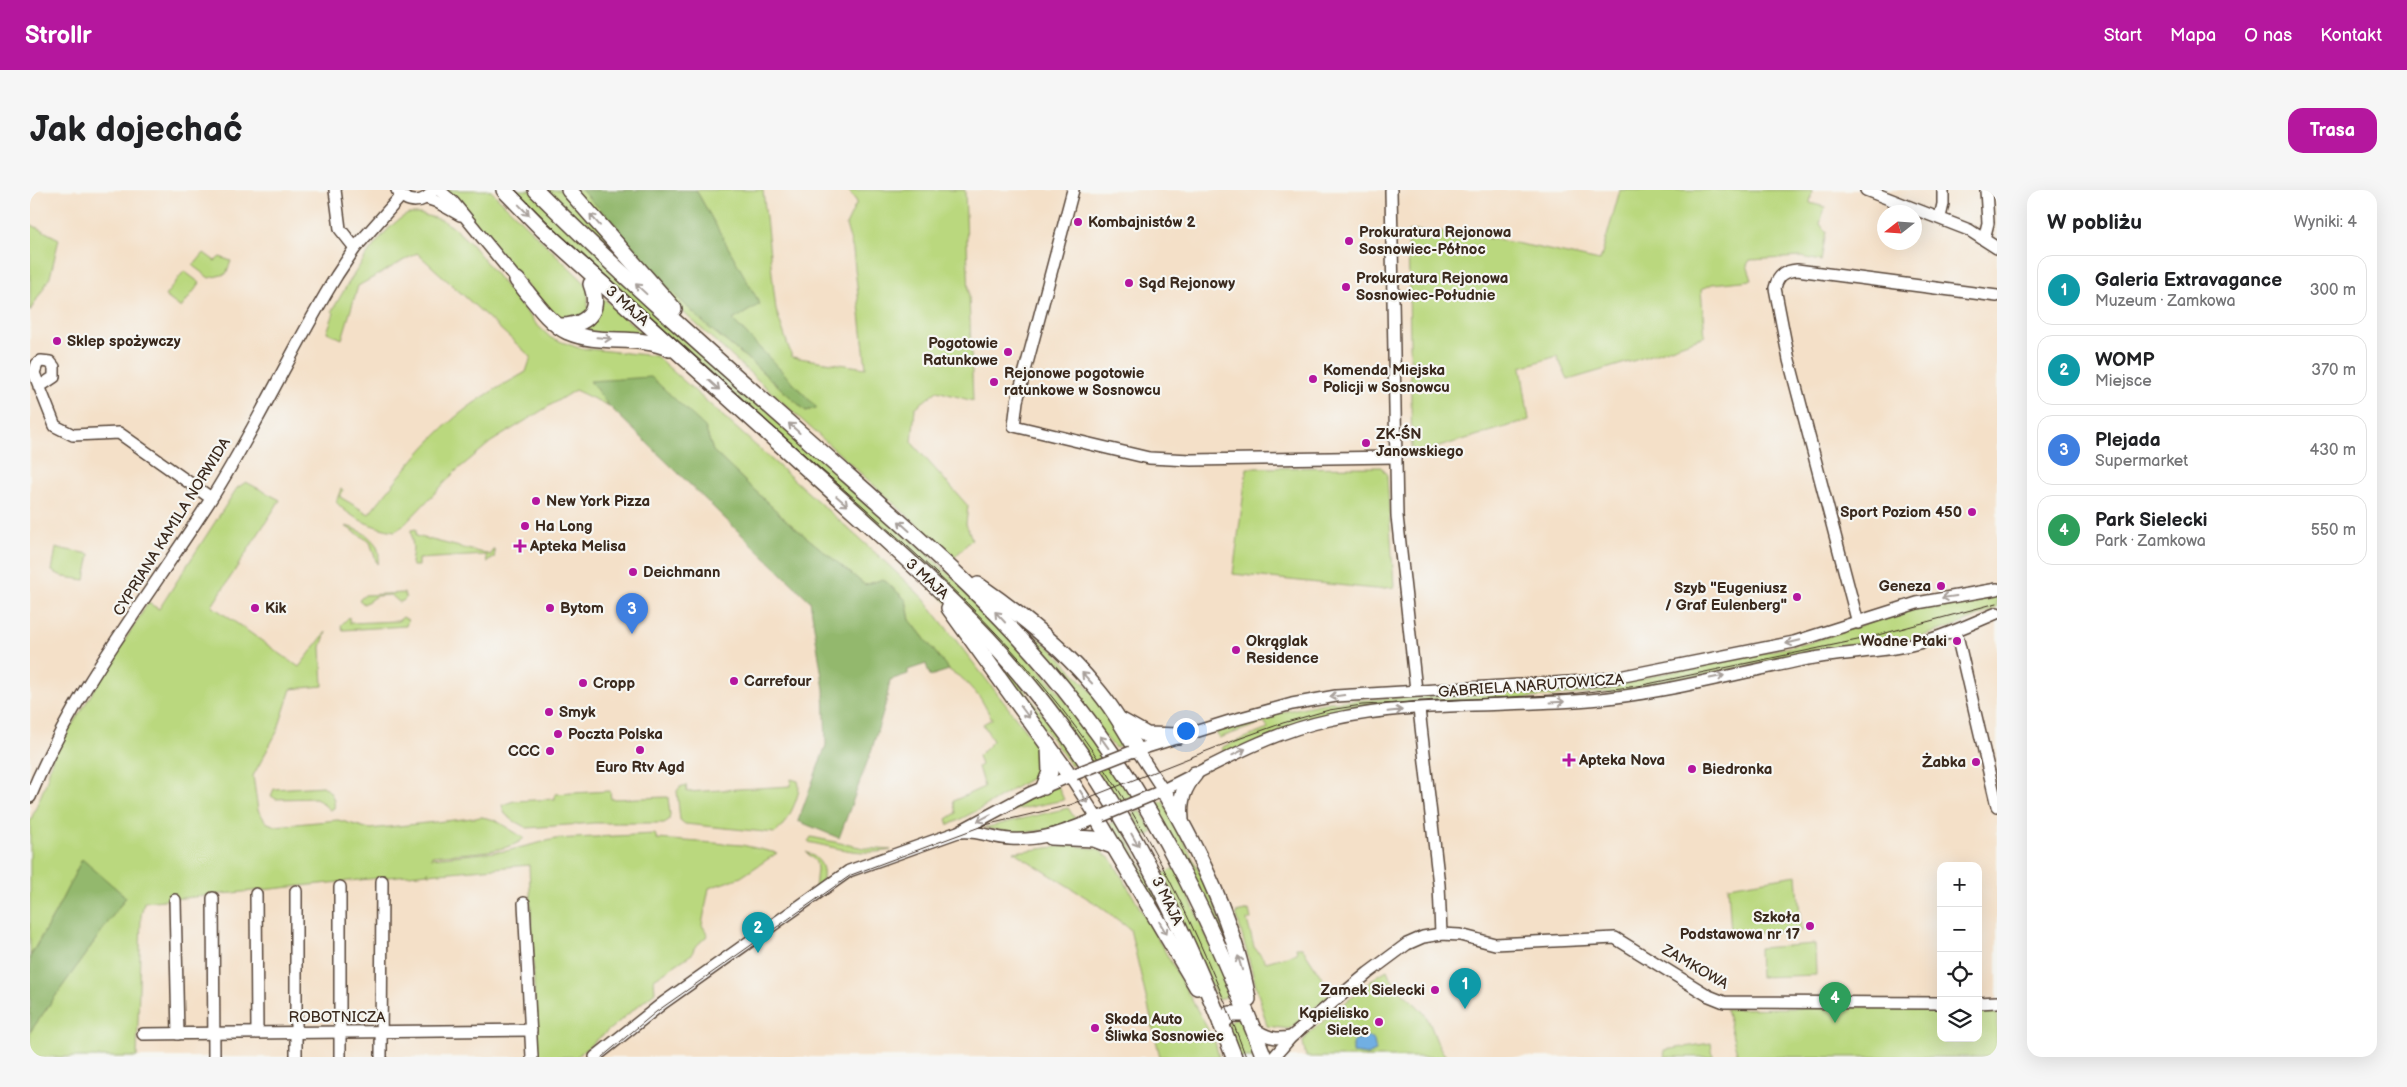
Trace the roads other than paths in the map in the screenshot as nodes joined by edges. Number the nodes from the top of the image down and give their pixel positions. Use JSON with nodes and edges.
{"nodes":[{"id":1,"x":335,"y":190,"type":"edge"},
{"id":2,"x":439,"y":190,"type":"edge"},
{"id":3,"x":504,"y":190,"type":"edge"},
{"id":4,"x":536,"y":190,"type":"edge"},
{"id":5,"x":569,"y":190,"type":"edge"},
{"id":6,"x":1073,"y":190,"type":"edge"},
{"id":7,"x":1391,"y":190,"type":"edge"},
{"id":8,"x":1866,"y":190,"type":"edge"},
{"id":9,"x":1943,"y":190,"type":"edge"},
{"id":10,"x":1986,"y":190,"type":"edge"},
{"id":11,"x":399,"y":193,"type":"edge"},
{"id":12,"x":430,"y":194,"type":"edge"},
{"id":13,"x":1940,"y":217,"type":"junction"},
{"id":14,"x":465,"y":218,"type":"junction"},
{"id":15,"x":543,"y":230,"type":"junction"},
{"id":16,"x":1984,"y":239,"type":"junction"},
{"id":17,"x":355,"y":248,"type":"junction"},
{"id":18,"x":1997,"y":248,"type":"edge"},
{"id":19,"x":517,"y":280,"type":"joint"},
{"id":20,"x":591,"y":284,"type":"junction"},
{"id":21,"x":1997,"y":296,"type":"edge"},
{"id":22,"x":642,"y":319,"type":"junction"},
{"id":23,"x":558,"y":326,"type":"junction"},
{"id":24,"x":702,"y":346,"type":"junction"},
{"id":25,"x":678,"y":353,"type":"junction"},
{"id":26,"x":39,"y":387,"type":"dead end"},
{"id":27,"x":1396,"y":457,"type":"junction"},
{"id":28,"x":211,"y":498,"type":"junction"},
{"id":29,"x":940,"y":559,"type":"junction"},
{"id":30,"x":933,"y":584,"type":"junction"},
{"id":31,"x":1997,"y":589,"type":"edge"},
{"id":32,"x":1997,"y":613,"type":"edge"},
{"id":33,"x":1858,"y":623,"type":"junction"},
{"id":34,"x":1956,"y":631,"type":"junction"},
{"id":35,"x":1416,"y":690,"type":"junction"},
{"id":36,"x":1419,"y":709,"type":"junction"},
{"id":37,"x":1116,"y":717,"type":"junction"},
{"id":38,"x":1179,"y":736,"type":"junction"},
{"id":39,"x":1049,"y":745,"type":"junction"},
{"id":40,"x":1134,"y":751,"type":"junction"},
{"id":41,"x":1195,"y":774,"type":"junction"},
{"id":42,"x":1073,"y":775,"type":"junction"},
{"id":43,"x":1044,"y":787,"type":"junction"},
{"id":44,"x":31,"y":790,"type":"edge"},
{"id":45,"x":1160,"y":792,"type":"junction"},
{"id":46,"x":1997,"y":806,"type":"edge"},
{"id":47,"x":1100,"y":817,"type":"junction"},
{"id":48,"x":1181,"y":824,"type":"junction"},
{"id":49,"x":958,"y":832,"type":"junction"},
{"id":50,"x":1051,"y":837,"type":"junction"},
{"id":51,"x":1115,"y":848,"type":"junction"},
{"id":52,"x":382,"y":881,"type":"dead end"},
{"id":53,"x":340,"y":887,"type":"dead end"},
{"id":54,"x":296,"y":891,"type":"dead end"},
{"id":55,"x":256,"y":894,"type":"dead end"},
{"id":56,"x":213,"y":898,"type":"dead end"},
{"id":57,"x":175,"y":900,"type":"dead end"},
{"id":58,"x":524,"y":903,"type":"dead end"},
{"id":59,"x":1441,"y":934,"type":"junction"},
{"id":60,"x":1997,"y":1002,"type":"edge"},
{"id":61,"x":1937,"y":1003,"type":"edge"},
{"id":62,"x":1982,"y":1003,"type":"edge"},
{"id":63,"x":1250,"y":1021,"type":"junction"},
{"id":64,"x":1222,"y":1028,"type":"junction"},
{"id":65,"x":530,"y":1030,"type":"junction"},
{"id":66,"x":256,"y":1032,"type":"junction"},
{"id":67,"x":297,"y":1032,"type":"junction"},
{"id":68,"x":340,"y":1032,"type":"junction"},
{"id":69,"x":382,"y":1032,"type":"junction"},
{"id":70,"x":143,"y":1034,"type":"dead end"},
{"id":71,"x":178,"y":1034,"type":"junction"},
{"id":72,"x":214,"y":1034,"type":"junction"},
{"id":73,"x":1290,"y":1037,"type":"junction"},
{"id":74,"x":214,"y":1057,"type":"edge"},
{"id":75,"x":296,"y":1057,"type":"edge"},
{"id":76,"x":340,"y":1057,"type":"edge"},
{"id":77,"x":381,"y":1057,"type":"edge"},
{"id":78,"x":532,"y":1057,"type":"edge"},
{"id":79,"x":595,"y":1057,"type":"edge"},
{"id":80,"x":1233,"y":1057,"type":"edge"},
{"id":81,"x":1264,"y":1057,"type":"edge"},
{"id":82,"x":1274,"y":1057,"type":"edge"}],
"edges":[{"from":1,"to":17,"type":"street"},
{"from":2,"to":14,"type":"street"},
{"from":3,"to":15,"type":"main road","name":"3 MAJA","one_way":true},
{"from":24,"to":4,"type":"main road","name":"3 MAJA","one_way":true},
{"from":24,"to":5,"type":"main road","one_way":true},
{"from":6,"to":27,"type":"street"},
{"from":7,"to":27,"type":"street"},
{"from":8,"to":13,"type":"street"},
{"from":9,"to":13,"type":"street"},
{"from":10,"to":16,"type":"street"},
{"from":11,"to":12,"type":"street"},
{"from":11,"to":17,"type":"street","name":"CYPRIANA KAMILA NORWIDA"},
{"from":12,"to":14,"type":"street"},
{"from":13,"to":16,"type":"street"},
{"from":14,"to":19,"type":"street"},
{"from":15,"to":20,"type":"main road"},
{"from":15,"to":22,"type":"main road","name":"3 MAJA"},
{"from":16,"to":18,"type":"street"},
{"from":17,"to":28,"type":"street","name":"CYPRIANA KAMILA NORWIDA"},
{"from":19,"to":23,"type":"main road"},
{"from":20,"to":22,"type":"main road"},
{"from":20,"to":23,"type":"main road"},
{"from":21,"to":33,"type":"street"},
{"from":22,"to":25,"type":"main road","name":"3 MAJA"},
{"from":23,"to":25,"type":"main road","one_way":true},
{"from":29,"to":24,"type":"main road","name":"3 MAJA","one_way":true},
{"from":25,"to":30,"type":"main road","name":"3 MAJA","one_way":true},
{"from":26,"to":28,"type":"street"},
{"from":27,"to":35,"type":"street"},
{"from":28,"to":44,"type":"street","name":"CYPRIANA KAMILA NORWIDA"},
{"from":37,"to":29,"type":"main road","one_way":true},
{"from":63,"to":29,"type":"main road","name":"3 MAJA","one_way":true},
{"from":30,"to":39,"type":"main road","one_way":true},
{"from":30,"to":64,"type":"main road","name":"3 MAJA","one_way":true},
{"from":31,"to":33,"type":"street","name":"GABRIELA NARUTOWICZA","one_way":true},
{"from":32,"to":34,"type":"street","name":"GABRIELA NARUTOWICZA"},
{"from":33,"to":35,"type":"street","name":"GABRIELA NARUTOWICZA","one_way":true},
{"from":36,"to":34,"type":"street","name":"GABRIELA NARUTOWICZA","one_way":true},
{"from":34,"to":46,"type":"street"},
{"from":35,"to":38,"type":"street","name":"GABRIELA NARUTOWICZA","one_way":true},
{"from":41,"to":36,"type":"street","name":"GABRIELA NARUTOWICZA","one_way":true},
{"from":36,"to":59,"type":"street"},
{"from":37,"to":38,"type":"main road"},
{"from":37,"to":40,"type":"main road"},
{"from":38,"to":40,"type":"street","name":"GABRIELA NARUTOWICZA"},
{"from":39,"to":42,"type":"main road"},
{"from":39,"to":43,"type":"main road"},
{"from":40,"to":42,"type":"street","name":"GABRIELA NARUTOWICZA","bridge":true},
{"from":40,"to":45,"type":"street"},
{"from":41,"to":45,"type":"street","name":"GABRIELA NARUTOWICZA"},
{"from":41,"to":48,"type":"main road"},
{"from":42,"to":43,"type":"street","name":"GABRIELA NARUTOWICZA"},
{"from":42,"to":47,"type":"street","one_way":true},
{"from":43,"to":49,"type":"street","name":"GABRIELA NARUTOWICZA","one_way":true},
{"from":45,"to":47,"type":"street","name":"GABRIELA NARUTOWICZA","bridge":true},
{"from":45,"to":48,"type":"main road"},
{"from":47,"to":50,"type":"street","name":"GABRIELA NARUTOWICZA"},
{"from":47,"to":51,"type":"main road"},
{"from":63,"to":48,"type":"main road","one_way":true},
{"from":49,"to":50,"type":"street","name":"GABRIELA NARUTOWICZA"},
{"from":49,"to":79,"type":"street"},
{"from":50,"to":51,"type":"main road"},
{"from":51,"to":64,"type":"main road","one_way":true},
{"from":52,"to":69,"type":"street"},
{"from":53,"to":68,"type":"street"},
{"from":54,"to":67,"type":"street"},
{"from":55,"to":66,"type":"street"},
{"from":56,"to":72,"type":"street"},
{"from":57,"to":71,"type":"street"},
{"from":58,"to":65,"type":"street"},
{"from":59,"to":61,"type":"street","name":"ZAMKOWA"},
{"from":59,"to":73,"type":"street","name":"ZAMKOWA"},
{"from":60,"to":62,"type":"street"},
{"from":63,"to":64,"type":"main road"},
{"from":63,"to":73,"type":"street"},
{"from":63,"to":81,"type":"main road","name":"3 MAJA"},
{"from":64,"to":80,"type":"main road","name":"3 MAJA"},
{"from":65,"to":69,"type":"street","name":"ROBOTNICZA"},
{"from":65,"to":78,"type":"street"},
{"from":66,"to":67,"type":"street","name":"ROBOTNICZA"},
{"from":66,"to":72,"type":"street","name":"ROBOTNICZA"},
{"from":67,"to":68,"type":"street","name":"ROBOTNICZA"},
{"from":67,"to":75,"type":"street"},
{"from":68,"to":69,"type":"street","name":"ROBOTNICZA"},
{"from":68,"to":76,"type":"street"},
{"from":69,"to":77,"type":"street"},
{"from":70,"to":71,"type":"street","name":"ROBOTNICZA"},
{"from":71,"to":72,"type":"street","name":"ROBOTNICZA"},
{"from":72,"to":74,"type":"street"},
{"from":73,"to":82,"type":"street","name":"ZAMKOWA"}]}
